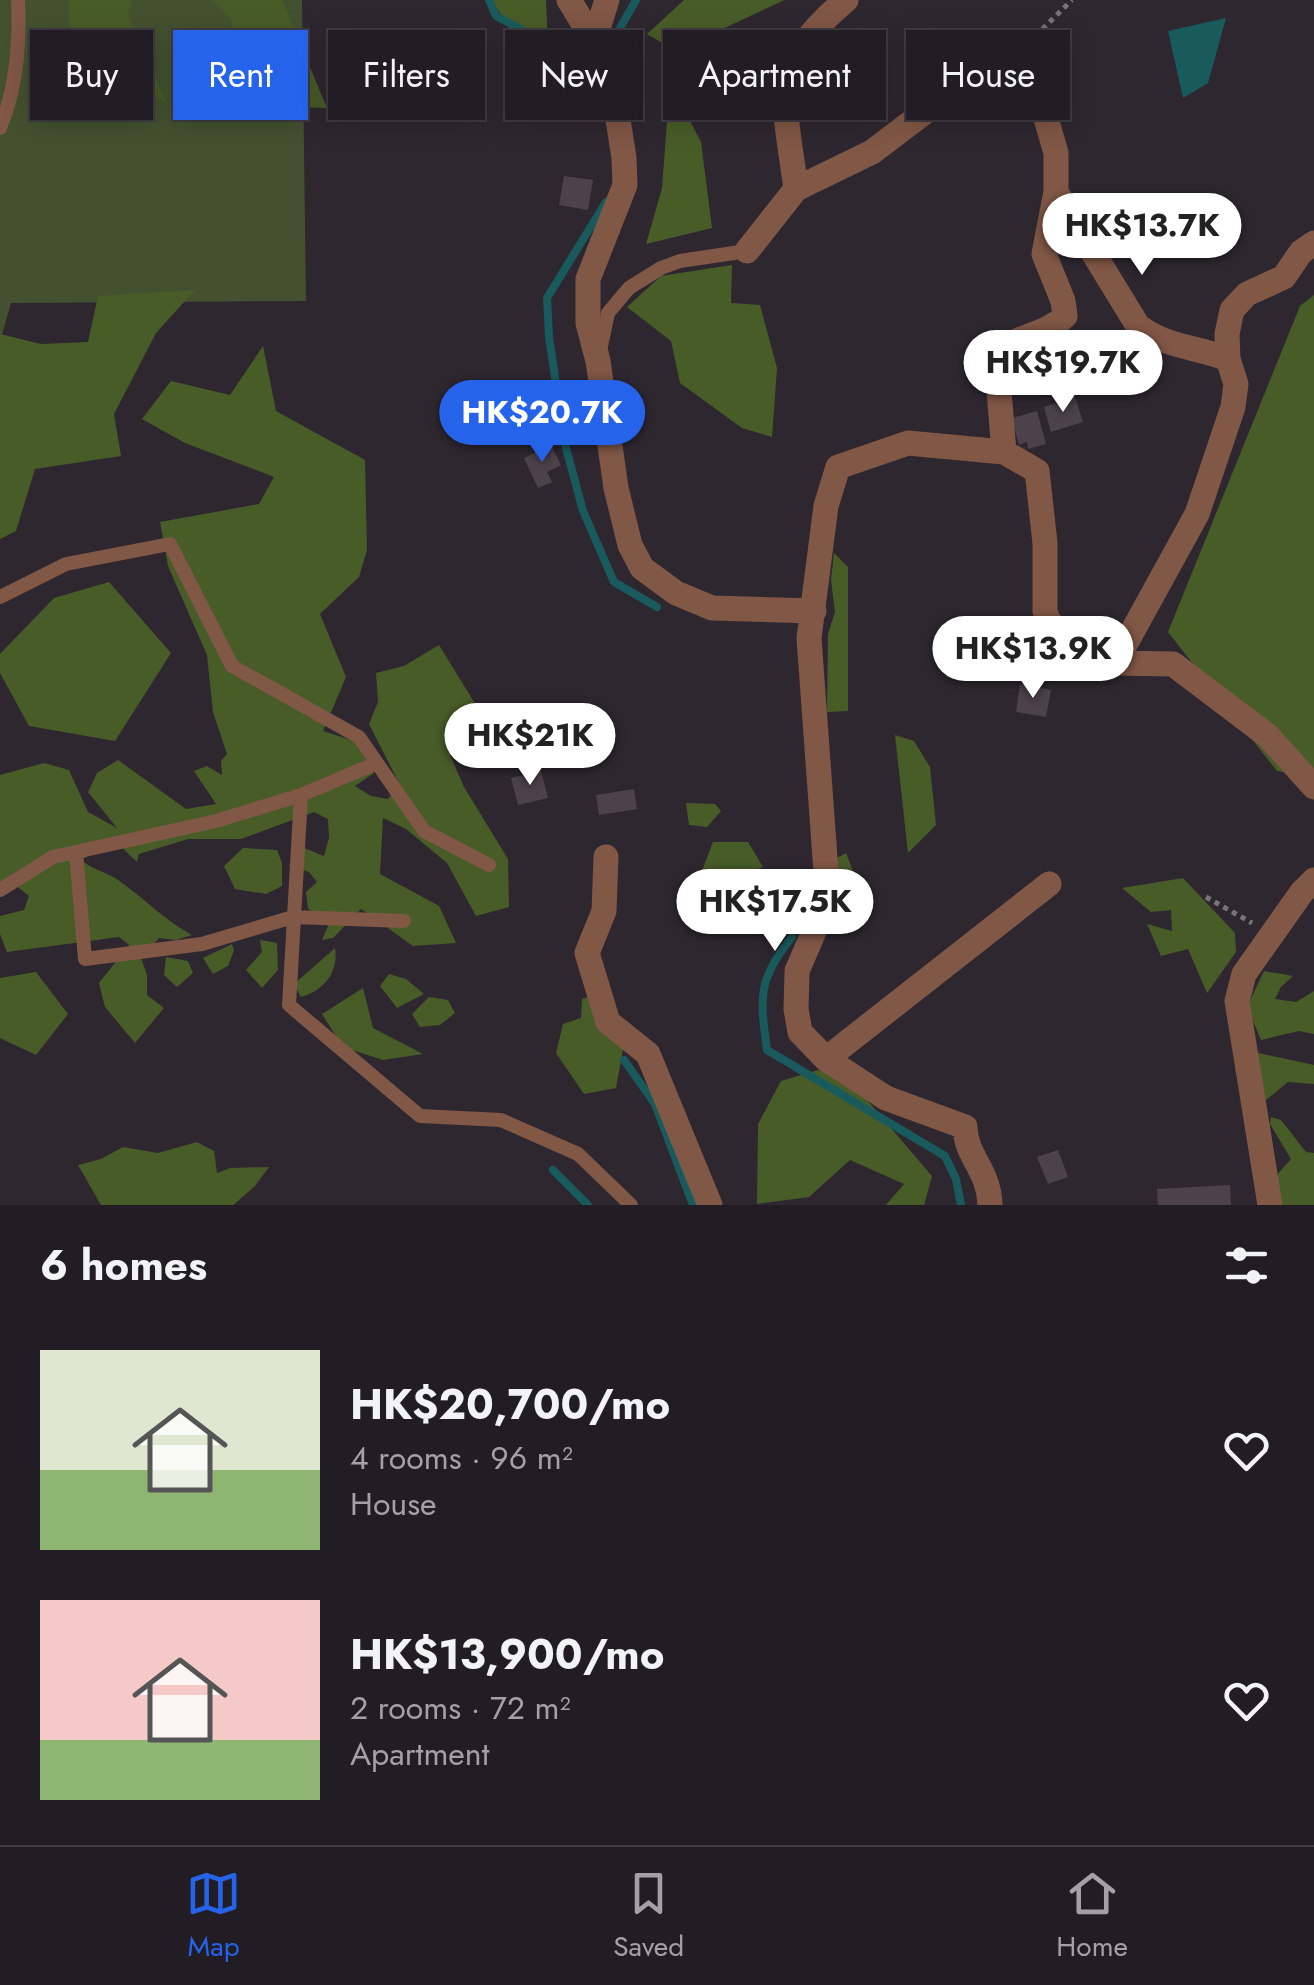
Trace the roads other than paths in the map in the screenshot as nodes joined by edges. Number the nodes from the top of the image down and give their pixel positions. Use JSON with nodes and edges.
{"nodes":[{"id":1,"x":18,"y":0,"type":"edge"},
{"id":2,"x":569,"y":0,"type":"edge"},
{"id":3,"x":607,"y":0,"type":"edge"},
{"id":4,"x":846,"y":0,"type":"edge"},
{"id":5,"x":587,"y":30,"type":"edge"},
{"id":6,"x":597,"y":30,"type":"edge"},
{"id":7,"x":6,"y":94,"type":"edge"},
{"id":8,"x":618,"y":120,"type":"edge"},
{"id":9,"x":0,"y":128,"type":"edge"},
{"id":10,"x":796,"y":189,"type":"junction"},
{"id":11,"x":1056,"y":192,"type":"junction"},
{"id":12,"x":1314,"y":243,"type":"edge"},
{"id":13,"x":747,"y":251,"type":"joint"},
{"id":14,"x":1228,"y":359,"type":"junction"},
{"id":15,"x":598,"y":361,"type":"junction"},
{"id":16,"x":1004,"y":452,"type":"junction"},
{"id":17,"x":0,"y":597,"type":"edge"},
{"id":18,"x":814,"y":611,"type":"junction"},
{"id":19,"x":1115,"y":663,"type":"junction"},
{"id":20,"x":377,"y":763,"type":"junction"},
{"id":21,"x":1314,"y":788,"type":"edge"},
{"id":22,"x":301,"y":795,"type":"junction"},
{"id":23,"x":76,"y":852,"type":"junction"},
{"id":24,"x":606,"y":857,"type":"dead end"},
{"id":25,"x":489,"y":865,"type":"dead end"},
{"id":26,"x":1314,"y":880,"type":"edge"},
{"id":27,"x":1049,"y":884,"type":"dead end"},
{"id":28,"x":0,"y":890,"type":"edge"},
{"id":29,"x":293,"y":917,"type":"junction"},
{"id":30,"x":404,"y":921,"type":"dead end"},
{"id":31,"x":826,"y":1059,"type":"junction"},
{"id":32,"x":632,"y":1205,"type":"edge"},
{"id":33,"x":710,"y":1205,"type":"edge"},
{"id":34,"x":990,"y":1205,"type":"edge"},
{"id":35,"x":1270,"y":1205,"type":"edge"}],
"edges":[{"from":1,"to":7,"type":"lane"},
{"from":2,"to":5,"type":"street"},
{"from":3,"to":6,"type":"street"},
{"from":4,"to":10,"type":"street"},
{"from":7,"to":9,"type":"lane"},
{"from":8,"to":15,"type":"street"},
{"from":10,"to":11,"type":"street"},
{"from":10,"to":13,"type":"street"},
{"from":11,"to":14,"type":"street"},
{"from":11,"to":16,"type":"street"},
{"from":12,"to":14,"type":"street"},
{"from":13,"to":15,"type":"lane"},
{"from":14,"to":19,"type":"street"},
{"from":15,"to":18,"type":"street"},
{"from":16,"to":18,"type":"street"},
{"from":16,"to":19,"type":"street"},
{"from":17,"to":20,"type":"lane"},
{"from":18,"to":31,"type":"street"},
{"from":19,"to":21,"type":"street"},
{"from":20,"to":22,"type":"lane"},
{"from":20,"to":25,"type":"lane"},
{"from":22,"to":23,"type":"lane"},
{"from":22,"to":29,"type":"lane"},
{"from":23,"to":28,"type":"lane"},
{"from":23,"to":29,"type":"lane"},
{"from":24,"to":33,"type":"street"},
{"from":26,"to":35,"type":"street"},
{"from":27,"to":31,"type":"street"},
{"from":29,"to":30,"type":"lane"},
{"from":29,"to":32,"type":"lane"},
{"from":31,"to":34,"type":"street"}]}
